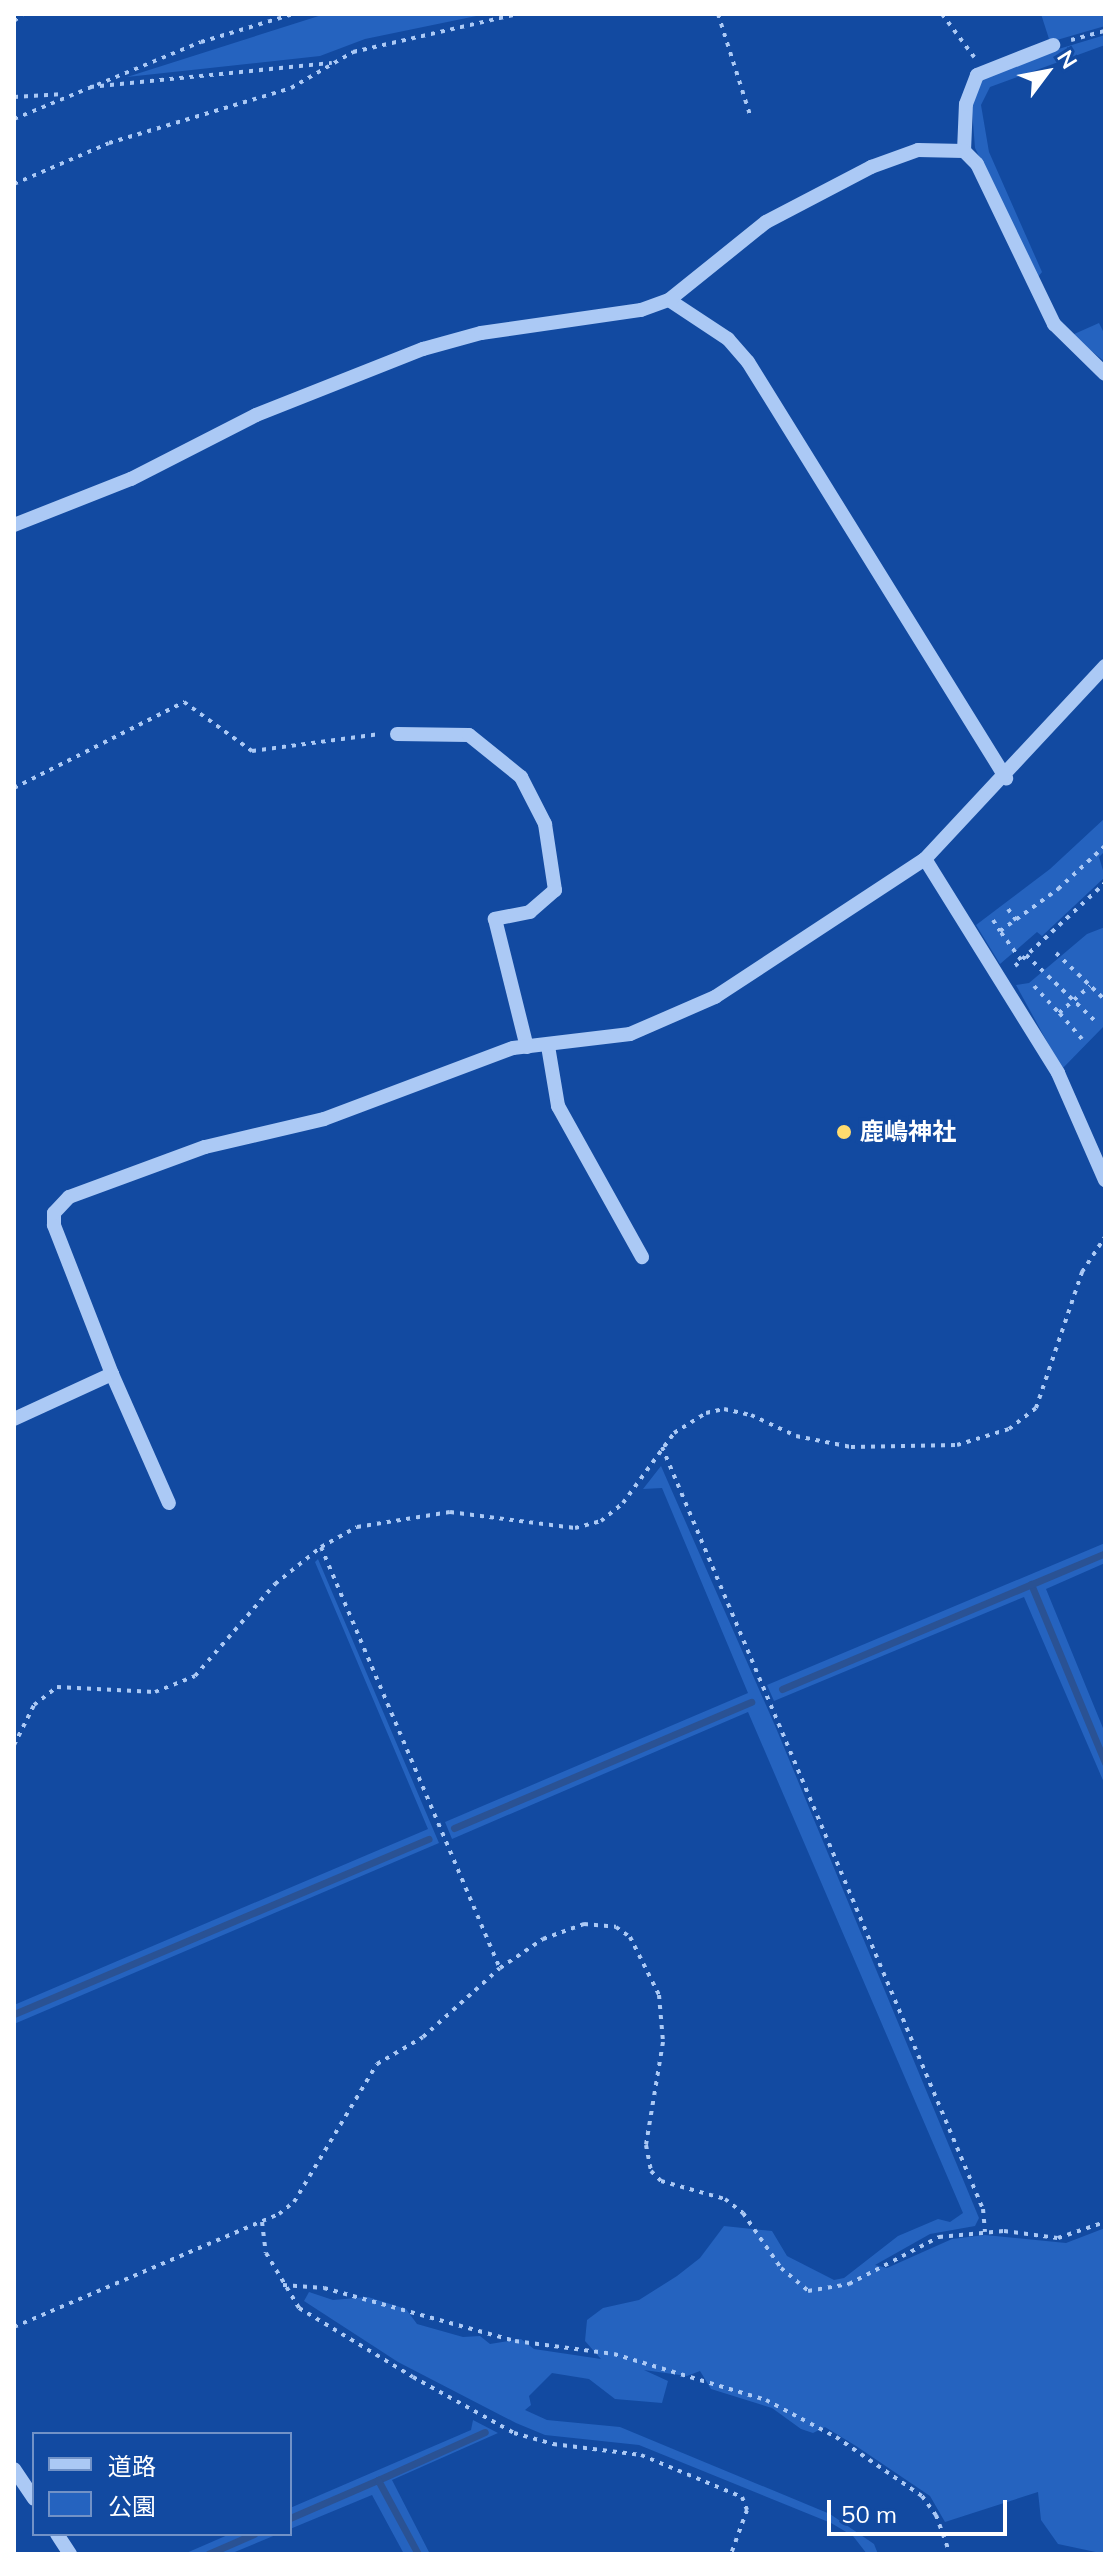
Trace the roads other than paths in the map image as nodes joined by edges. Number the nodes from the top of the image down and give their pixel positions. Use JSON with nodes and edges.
{"nodes":[{"id":1,"x":1053,"y":45,"type":"road end"},
{"id":2,"x":964,"y":151,"type":"junction"},
{"id":3,"x":669,"y":300,"type":"junction"},
{"id":4,"x":1105,"y":374,"type":"edge"},
{"id":5,"x":14,"y":525,"type":"edge"},
{"id":6,"x":1105,"y":666,"type":"edge"},
{"id":7,"x":397,"y":734,"type":"road end"},
{"id":8,"x":1006,"y":778,"type":"junction"},
{"id":9,"x":925,"y":859,"type":"junction"},
{"id":10,"x":548,"y":1046,"type":"junction"},
{"id":11,"x":527,"y":1047,"type":"junction"},
{"id":12,"x":1105,"y":1180,"type":"edge"},
{"id":13,"x":642,"y":1257,"type":"dead end"},
{"id":14,"x":112,"y":1374,"type":"junction"},
{"id":15,"x":14,"y":1419,"type":"edge"},
{"id":16,"x":169,"y":1503,"type":"dead end"},
{"id":17,"x":14,"y":2469,"type":"edge"},
{"id":18,"x":32,"y":2496,"type":"edge"},
{"id":19,"x":58,"y":2536,"type":"edge"},
{"id":20,"x":70,"y":2554,"type":"edge"}],
"edges":[{"from":1,"to":2,"type":"street"},
{"from":2,"to":3,"type":"street"},
{"from":2,"to":4,"type":"street"},
{"from":3,"to":5,"type":"street"},
{"from":3,"to":8,"type":"street"},
{"from":6,"to":8,"type":"street"},
{"from":7,"to":11,"type":"street"},
{"from":8,"to":9,"type":"street"},
{"from":9,"to":10,"type":"street"},
{"from":9,"to":12,"type":"street"},
{"from":10,"to":11,"type":"street"},
{"from":10,"to":13,"type":"street"},
{"from":11,"to":14,"type":"street"},
{"from":14,"to":15,"type":"street"},
{"from":14,"to":16,"type":"street"},
{"from":17,"to":18,"type":"street"},
{"from":19,"to":20,"type":"street"}]}
